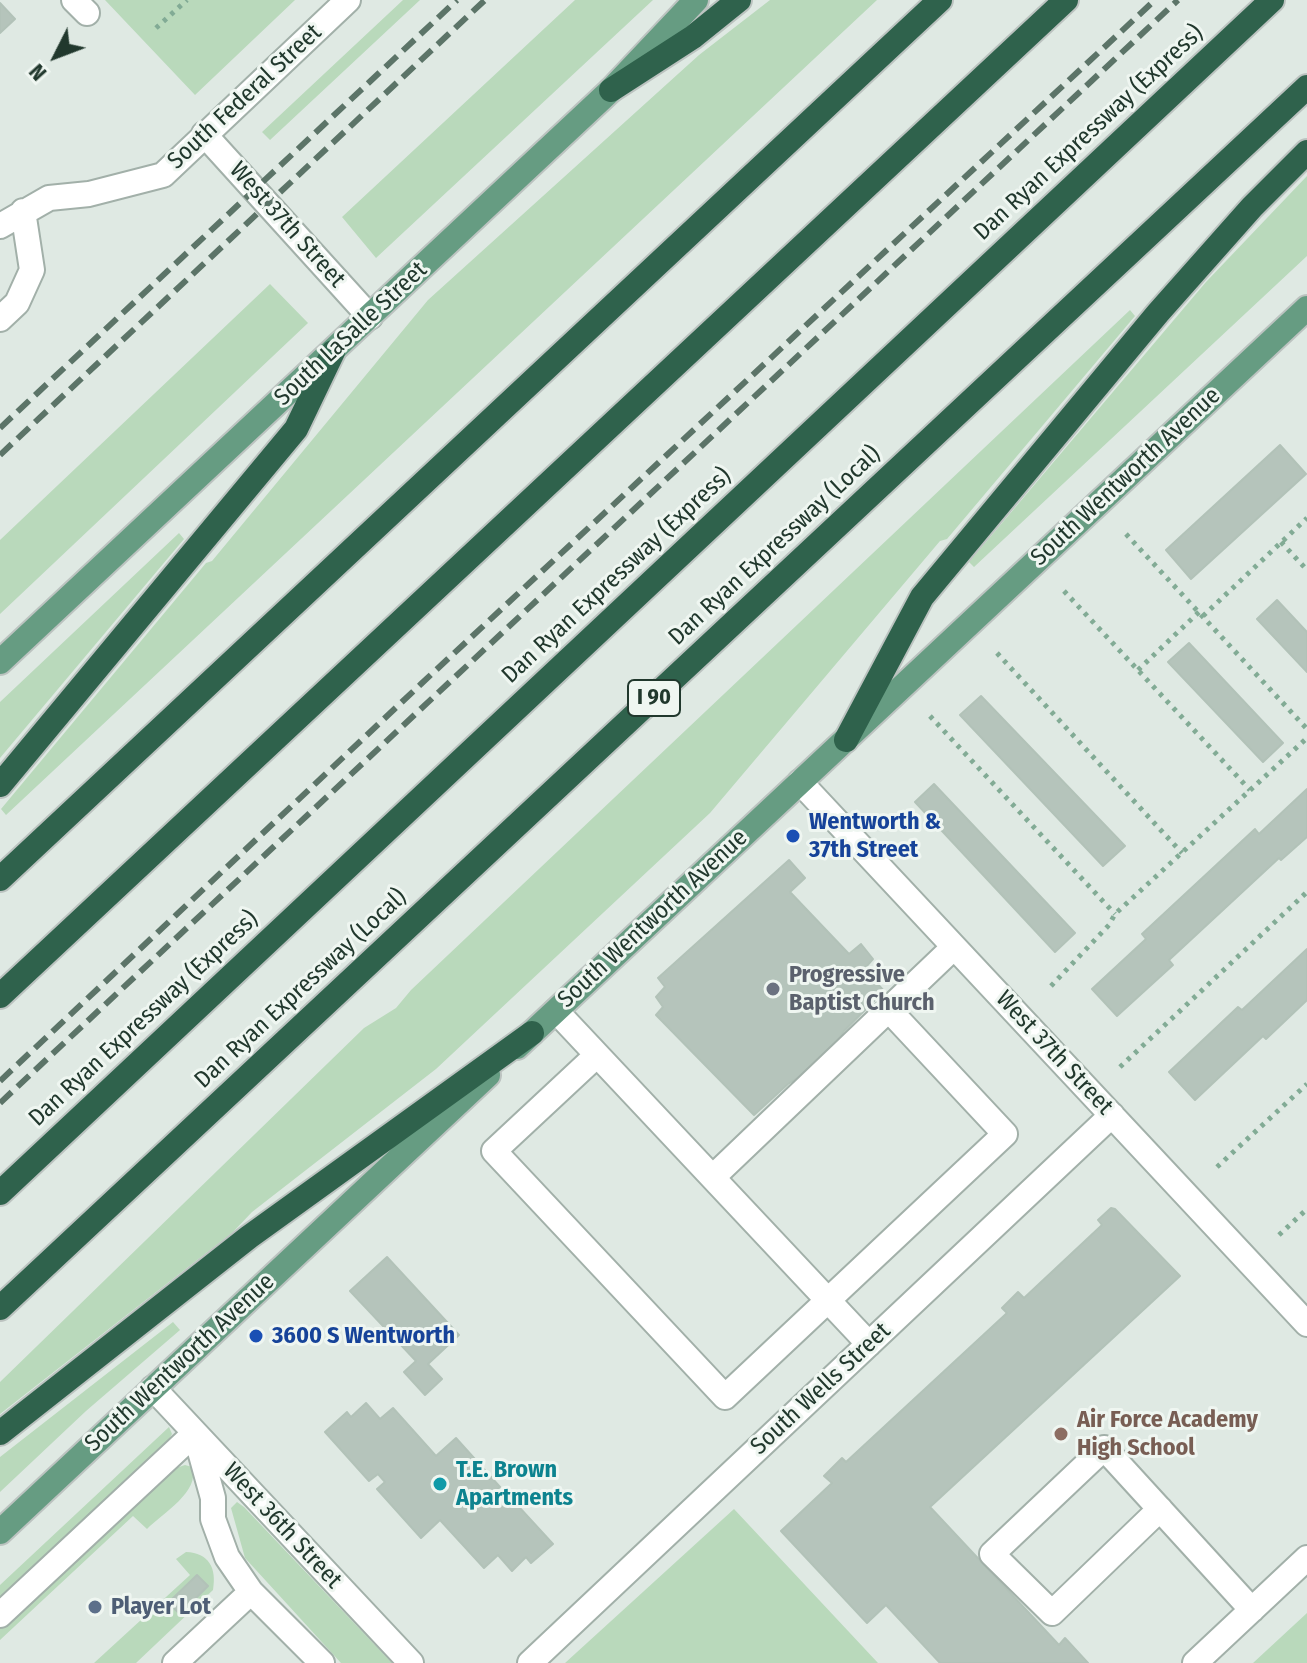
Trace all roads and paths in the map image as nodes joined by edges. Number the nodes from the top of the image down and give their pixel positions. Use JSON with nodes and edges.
{"nodes":[{"id":1,"x":187,"y":0,"type":"edge"},
{"id":2,"x":348,"y":0,"type":"edge"},
{"id":3,"x":696,"y":0,"type":"edge"},
{"id":4,"x":739,"y":0,"type":"edge"},
{"id":5,"x":940,"y":0,"type":"edge"},
{"id":6,"x":1066,"y":0,"type":"edge"},
{"id":7,"x":1272,"y":0,"type":"edge"},
{"id":8,"x":156,"y":28,"type":"dead end"},
{"id":9,"x":1307,"y":87,"type":"edge"},
{"id":10,"x":611,"y":90,"type":"junction"},
{"id":11,"x":204,"y":134,"type":"junction"},
{"id":12,"x":1307,"y":152,"type":"edge"},
{"id":13,"x":23,"y":211,"type":"junction"},
{"id":14,"x":0,"y":226,"type":"edge"},
{"id":15,"x":1307,"y":308,"type":"edge"},
{"id":16,"x":370,"y":317,"type":"junction"},
{"id":17,"x":0,"y":319,"type":"edge"},
{"id":18,"x":333,"y":352,"type":"junction"},
{"id":19,"x":1307,"y":518,"type":"edge"},
{"id":20,"x":1126,"y":534,"type":"dead end"},
{"id":21,"x":1281,"y":542,"type":"junction"},
{"id":22,"x":1307,"y":570,"type":"edge"},
{"id":23,"x":1064,"y":591,"type":"dead end"},
{"id":24,"x":1201,"y":614,"type":"junction"},
{"id":25,"x":997,"y":653,"type":"dead end"},
{"id":26,"x":0,"y":662,"type":"edge"},
{"id":27,"x":1138,"y":670,"type":"junction"},
{"id":28,"x":930,"y":716,"type":"dead end"},
{"id":29,"x":1307,"y":729,"type":"edge"},
{"id":30,"x":1307,"y":738,"type":"edge"},
{"id":31,"x":846,"y":740,"type":"junction"},
{"id":32,"x":800,"y":782,"type":"junction"},
{"id":33,"x":0,"y":785,"type":"edge"},
{"id":34,"x":1250,"y":790,"type":"junction"},
{"id":35,"x":1182,"y":853,"type":"junction"},
{"id":36,"x":0,"y":879,"type":"edge"},
{"id":37,"x":1307,"y":892,"type":"edge"},
{"id":38,"x":1115,"y":914,"type":"junction"},
{"id":39,"x":954,"y":947,"type":"junction"},
{"id":40,"x":1051,"y":986,"type":"dead end"},
{"id":41,"x":0,"y":996,"type":"edge"},
{"id":42,"x":889,"y":1010,"type":"junction"},
{"id":43,"x":556,"y":1011,"type":"junction"},
{"id":44,"x":532,"y":1033,"type":"junction"},
{"id":45,"x":597,"y":1055,"type":"junction"},
{"id":46,"x":1120,"y":1067,"type":"dead end"},
{"id":47,"x":1307,"y":1084,"type":"edge"},
{"id":48,"x":1112,"y":1115,"type":"junction"},
{"id":49,"x":1217,"y":1167,"type":"dead end"},
{"id":50,"x":713,"y":1177,"type":"junction"},
{"id":51,"x":0,"y":1193,"type":"edge"},
{"id":52,"x":1307,"y":1209,"type":"edge"},
{"id":53,"x":1279,"y":1235,"type":"dead end"},
{"id":54,"x":828,"y":1300,"type":"junction"},
{"id":55,"x":0,"y":1308,"type":"edge"},
{"id":56,"x":1307,"y":1324,"type":"edge"},
{"id":57,"x":869,"y":1344,"type":"junction"},
{"id":58,"x":153,"y":1388,"type":"junction"},
{"id":59,"x":0,"y":1433,"type":"edge"},
{"id":60,"x":195,"y":1433,"type":"junction"},
{"id":61,"x":1160,"y":1509,"type":"junction"},
{"id":62,"x":0,"y":1532,"type":"edge"},
{"id":63,"x":1307,"y":1558,"type":"edge"},
{"id":64,"x":251,"y":1592,"type":"junction"},
{"id":65,"x":1252,"y":1610,"type":"junction"},
{"id":66,"x":0,"y":1615,"type":"edge"},
{"id":67,"x":175,"y":1663,"type":"edge"},
{"id":68,"x":322,"y":1663,"type":"edge"},
{"id":69,"x":411,"y":1663,"type":"edge"},
{"id":70,"x":530,"y":1663,"type":"edge"},
{"id":71,"x":1195,"y":1663,"type":"edge"}],
"edges":[{"from":1,"to":8,"type":"path"},
{"from":2,"to":11,"type":"street","name":"South Federal Street"},
{"from":3,"to":10,"type":"main road","name":"South LaSalle Street"},
{"from":4,"to":10,"type":"highway"},
{"from":5,"to":36,"type":"highway"},
{"from":6,"to":41,"type":"highway"},
{"from":7,"to":51,"type":"highway","name":"Dan Ryan Expressway (Express)"},
{"from":9,"to":55,"type":"highway","name":"Dan Ryan Expressway (Local)","number":"I 90"},
{"from":10,"to":16,"type":"main road","name":"South LaSalle Street"},
{"from":11,"to":13,"type":"street","name":"South Federal Street"},
{"from":11,"to":16,"type":"street","name":"West 37th Street"},
{"from":12,"to":31,"type":"highway"},
{"from":13,"to":14,"type":"street","name":"South Federal Street"},
{"from":13,"to":17,"type":"street"},
{"from":15,"to":31,"type":"main road","name":"South Wentworth Avenue"},
{"from":16,"to":18,"type":"main road","name":"South LaSalle Street"},
{"from":18,"to":26,"type":"main road","name":"South LaSalle Street"},
{"from":18,"to":33,"type":"highway"},
{"from":19,"to":21,"type":"path"},
{"from":20,"to":24,"type":"path"},
{"from":21,"to":22,"type":"path"},
{"from":21,"to":24,"type":"path"},
{"from":23,"to":27,"type":"path"},
{"from":24,"to":27,"type":"path"},
{"from":24,"to":29,"type":"path"},
{"from":25,"to":35,"type":"path"},
{"from":27,"to":34,"type":"path"},
{"from":28,"to":38,"type":"path"},
{"from":30,"to":34,"type":"path"},
{"from":31,"to":32,"type":"main road","name":"South Wentworth Avenue"},
{"from":32,"to":39,"type":"street","name":"West 37th Street"},
{"from":32,"to":43,"type":"main road","name":"South Wentworth Avenue"},
{"from":34,"to":35,"type":"path"},
{"from":35,"to":38,"type":"path"},
{"from":37,"to":46,"type":"path"},
{"from":38,"to":40,"type":"path"},
{"from":39,"to":42,"type":"street"},
{"from":39,"to":48,"type":"street","name":"West 37th Street"},
{"from":42,"to":50,"type":"street"},
{"from":42,"to":54,"type":"street"},
{"from":43,"to":44,"type":"main road","name":"South Wentworth Avenue"},
{"from":43,"to":45,"type":"street"},
{"from":44,"to":58,"type":"main road","name":"South Wentworth Avenue"},
{"from":44,"to":59,"type":"highway"},
{"from":45,"to":50,"type":"street"},
{"from":45,"to":54,"type":"street"},
{"from":47,"to":49,"type":"path"},
{"from":48,"to":56,"type":"street","name":"West 37th Street"},
{"from":48,"to":57,"type":"street","name":"South Wells Street"},
{"from":50,"to":54,"type":"street"},
{"from":52,"to":53,"type":"path"},
{"from":54,"to":57,"type":"street"},
{"from":57,"to":70,"type":"street","name":"South Wells Street"},
{"from":58,"to":60,"type":"street","name":"West 36th Street"},
{"from":58,"to":62,"type":"main road","name":"South Wentworth Avenue"},
{"from":60,"to":64,"type":"street"},
{"from":60,"to":66,"type":"street"},
{"from":60,"to":69,"type":"street","name":"West 36th Street"},
{"from":61,"to":61,"type":"street"},
{"from":61,"to":65,"type":"street"},
{"from":63,"to":65,"type":"street"},
{"from":64,"to":67,"type":"street"},
{"from":64,"to":68,"type":"street"},
{"from":65,"to":71,"type":"street"}]}
